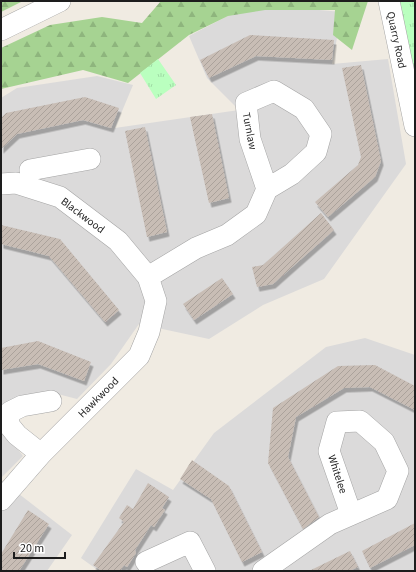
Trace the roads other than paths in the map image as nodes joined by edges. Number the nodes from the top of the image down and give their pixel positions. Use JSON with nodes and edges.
{"nodes":[{"id":1,"x":60,"y":1,"type":"edge"},
{"id":2,"x":389,"y":1,"type":"edge"},
{"id":3,"x":1,"y":30,"type":"edge"},
{"id":4,"x":415,"y":126,"type":"edge"},
{"id":5,"x":90,"y":159,"type":"dead end"},
{"id":6,"x":53,"y":166,"type":"junction"},
{"id":7,"x":30,"y":170,"type":"dead end"},
{"id":8,"x":1,"y":184,"type":"edge"},
{"id":9,"x":267,"y":189,"type":"junction"},
{"id":10,"x":44,"y":192,"type":"junction"},
{"id":11,"x":148,"y":277,"type":"junction"},
{"id":12,"x":51,"y":401,"type":"dead end"},
{"id":13,"x":41,"y":454,"type":"junction"},
{"id":14,"x":1,"y":500,"type":"edge"},
{"id":15,"x":351,"y":514,"type":"dead end"},
{"id":16,"x":146,"y":562,"type":"dead end"},
{"id":17,"x":206,"y":571,"type":"edge"},
{"id":18,"x":263,"y":571,"type":"edge"}],
"edges":[{"from":1,"to":3,"type":"street"},
{"from":2,"to":4,"type":"street","name":"Quarry Road"},
{"from":5,"to":6,"type":"street"},
{"from":6,"to":7,"type":"street"},
{"from":6,"to":10,"type":"street"},
{"from":8,"to":10,"type":"street","name":"Blackwood"},
{"from":9,"to":9,"type":"street","name":"Turnlaw"},
{"from":9,"to":11,"type":"street"},
{"from":10,"to":11,"type":"street","name":"Blackwood"},
{"from":11,"to":13,"type":"street","name":"Hawkwood"},
{"from":12,"to":13,"type":"street"},
{"from":13,"to":14,"type":"street","name":"Hawkwood"},
{"from":15,"to":18,"type":"street"},
{"from":16,"to":17,"type":"street"}]}
